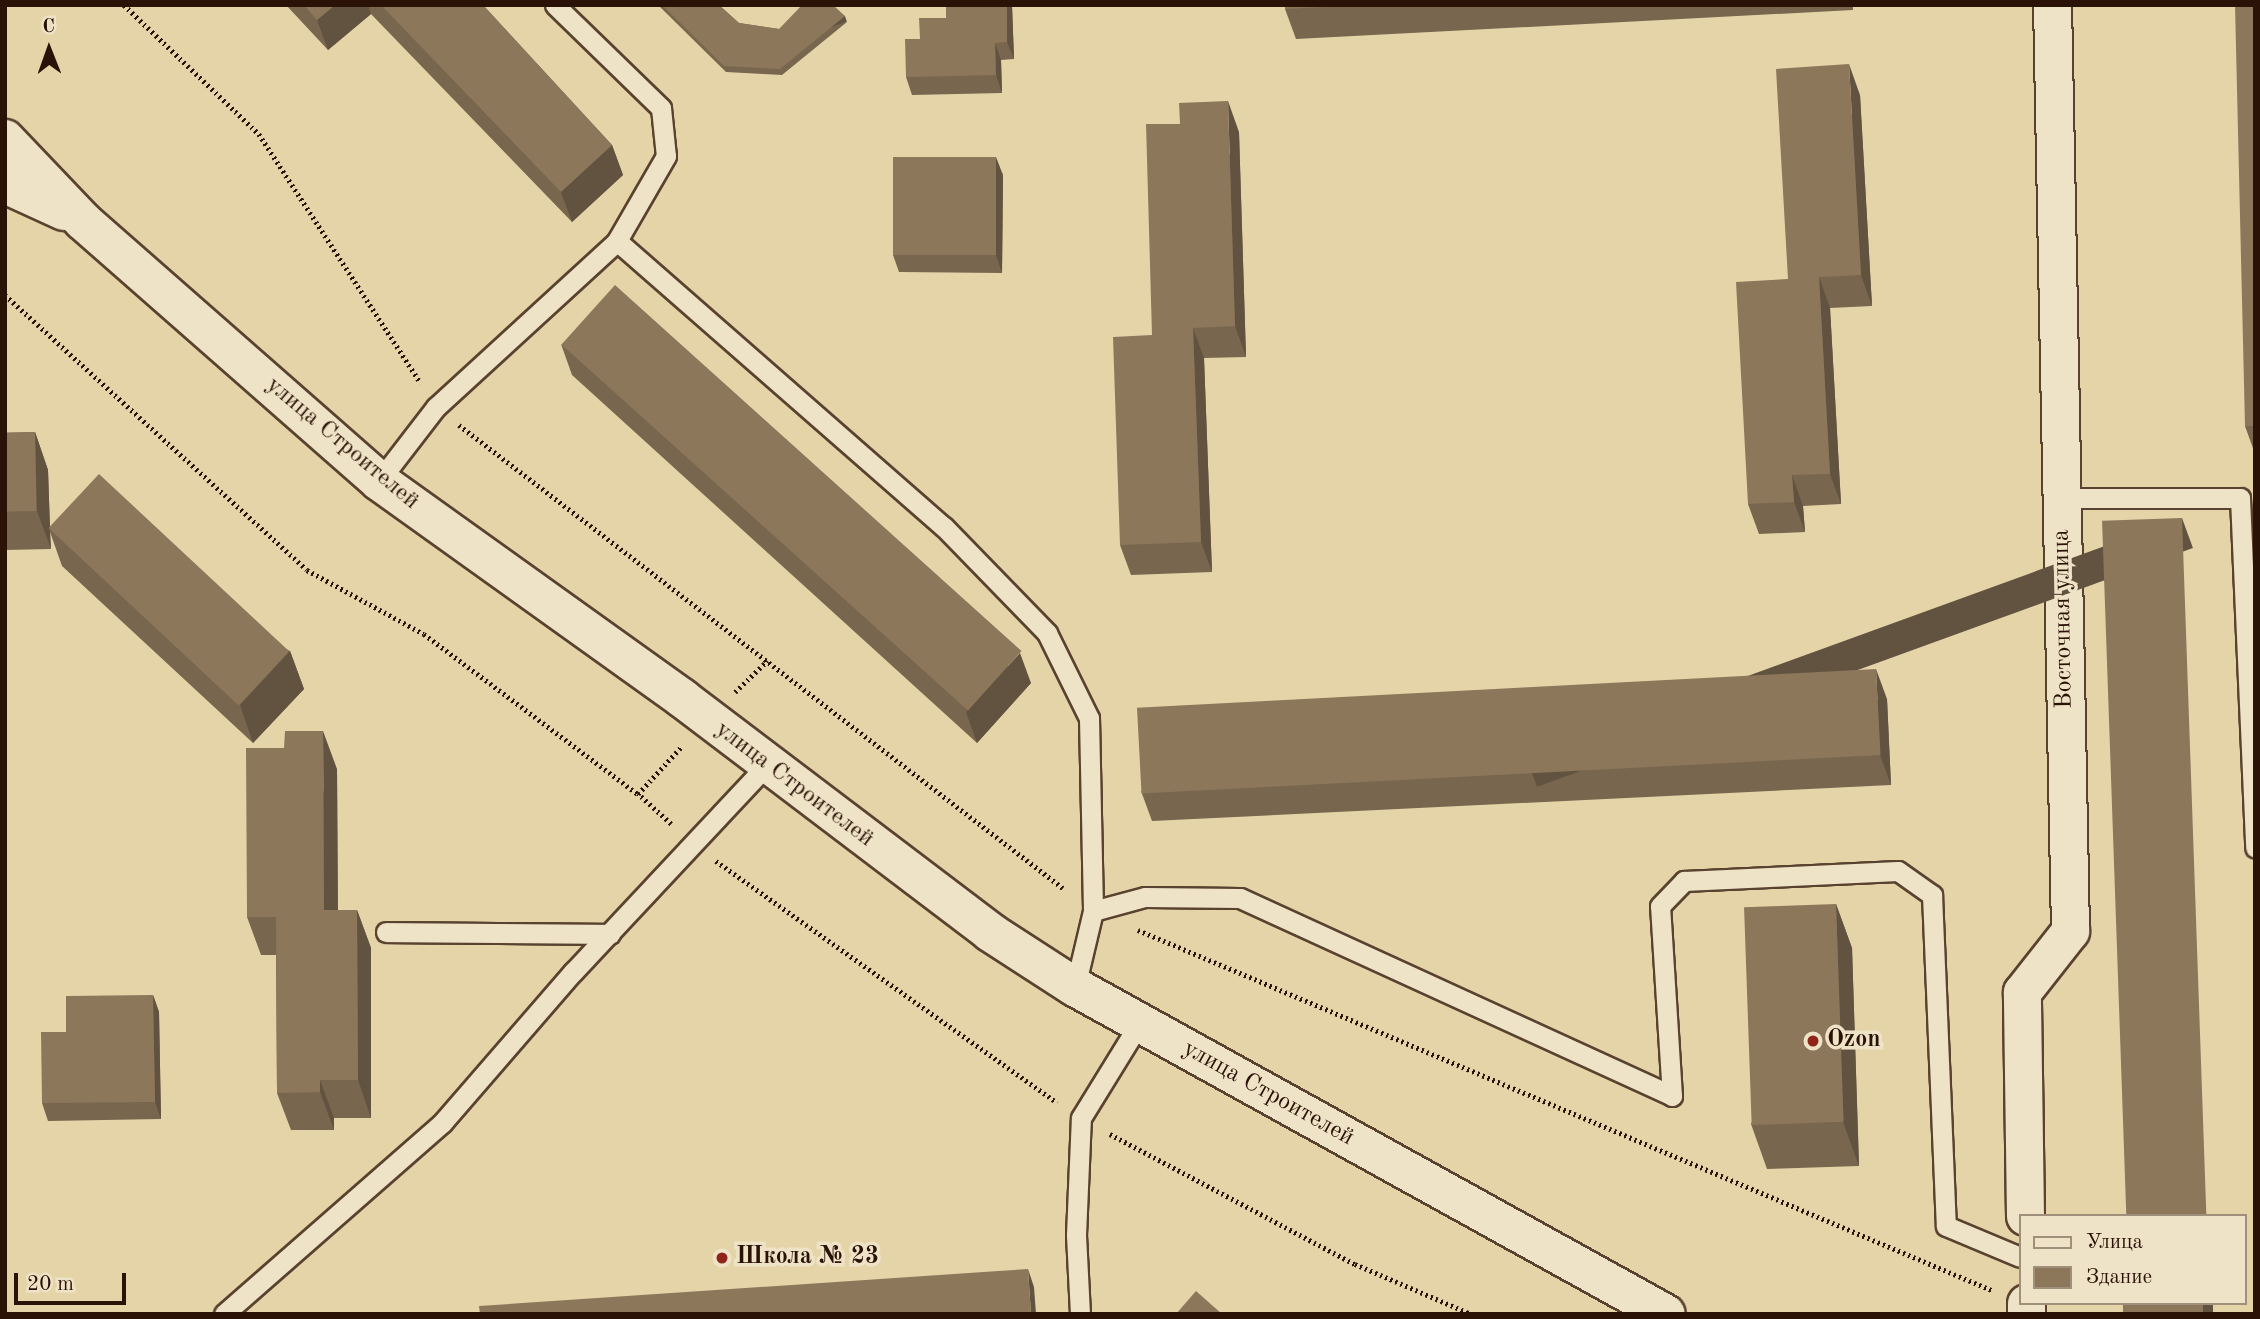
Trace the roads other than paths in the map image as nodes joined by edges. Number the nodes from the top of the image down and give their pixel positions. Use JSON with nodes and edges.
{"nodes":[{"id":1,"x":555,"y":5,"type":"edge"},
{"id":2,"x":2052,"y":5,"type":"edge"},
{"id":3,"x":5,"y":139,"type":"edge"},
{"id":4,"x":5,"y":184,"type":"edge"},
{"id":5,"x":83,"y":221,"type":"junction"},
{"id":6,"x":617,"y":241,"type":"junction"},
{"id":7,"x":379,"y":481,"type":"junction"},
{"id":8,"x":2062,"y":498,"type":"junction"},
{"id":9,"x":2247,"y":498,"type":"edge"},
{"id":10,"x":767,"y":765,"type":"junction"},
{"id":11,"x":2255,"y":848,"type":"edge"},
{"id":12,"x":1093,"y":911,"type":"junction"},
{"id":13,"x":386,"y":932,"type":"dead end"},
{"id":14,"x":610,"y":934,"type":"junction"},
{"id":15,"x":1075,"y":987,"type":"junction"},
{"id":16,"x":1140,"y":1022,"type":"junction"},
{"id":17,"x":2025,"y":1214,"type":"edge"},
{"id":18,"x":2018,"y":1256,"type":"edge"},
{"id":19,"x":224,"y":1314,"type":"edge"},
{"id":20,"x":1080,"y":1314,"type":"edge"},
{"id":21,"x":1666,"y":1314,"type":"edge"}],
"edges":[{"from":1,"to":6,"type":"lane"},
{"from":2,"to":8,"type":"street","name":"Восточная улица"},
{"from":3,"to":5,"type":"main road","name":"улица Строителей"},
{"from":4,"to":5,"type":"main road"},
{"from":5,"to":7,"type":"main road","name":"улица Строителей"},
{"from":6,"to":7,"type":"lane"},
{"from":6,"to":12,"type":"lane"},
{"from":7,"to":10,"type":"main road","name":"улица Строителей"},
{"from":8,"to":9,"type":"lane"},
{"from":8,"to":17,"type":"street","name":"Восточная улица"},
{"from":9,"to":11,"type":"lane"},
{"from":10,"to":14,"type":"lane"},
{"from":10,"to":15,"type":"main road","name":"улица Строителей"},
{"from":12,"to":15,"type":"lane"},
{"from":12,"to":18,"type":"lane"},
{"from":13,"to":14,"type":"lane"},
{"from":14,"to":19,"type":"lane"},
{"from":15,"to":16,"type":"main road","name":"улица Строителей"},
{"from":16,"to":20,"type":"lane"},
{"from":16,"to":21,"type":"main road","name":"улица Строителей"}]}
